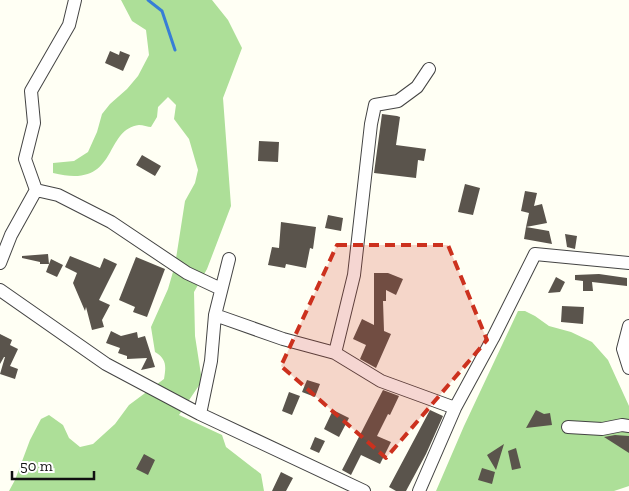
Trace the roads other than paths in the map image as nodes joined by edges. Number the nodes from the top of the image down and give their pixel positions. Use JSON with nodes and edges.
{"nodes":[{"id":1,"x":75,"y":0,"type":"edge"},
{"id":2,"x":429,"y":69,"type":"dead end"},
{"id":3,"x":36,"y":190,"type":"junction"},
{"id":4,"x":229,"y":259,"type":"dead end"},
{"id":5,"x":0,"y":263,"type":"edge"},
{"id":6,"x":629,"y":264,"type":"edge"},
{"id":7,"x":221,"y":289,"type":"junction"},
{"id":8,"x":0,"y":290,"type":"edge"},
{"id":9,"x":215,"y":315,"type":"junction"},
{"id":10,"x":629,"y":326,"type":"edge"},
{"id":11,"x":334,"y":354,"type":"junction"},
{"id":12,"x":629,"y":368,"type":"edge"},
{"id":13,"x":455,"y":408,"type":"junction"},
{"id":14,"x":200,"y":414,"type":"junction"},
{"id":15,"x":629,"y":426,"type":"edge"},
{"id":16,"x":568,"y":427,"type":"dead end"},
{"id":17,"x":364,"y":491,"type":"edge"},
{"id":18,"x":419,"y":491,"type":"edge"}],
"edges":[{"from":1,"to":3,"type":"street"},
{"from":2,"to":11,"type":"street"},
{"from":3,"to":5,"type":"street"},
{"from":3,"to":7,"type":"street"},
{"from":4,"to":7,"type":"street"},
{"from":6,"to":13,"type":"street"},
{"from":7,"to":9,"type":"street"},
{"from":8,"to":14,"type":"street"},
{"from":9,"to":11,"type":"street"},
{"from":9,"to":14,"type":"street"},
{"from":10,"to":12,"type":"street"},
{"from":11,"to":13,"type":"street"},
{"from":13,"to":18,"type":"street"},
{"from":14,"to":17,"type":"street"},
{"from":15,"to":16,"type":"street"}]}
